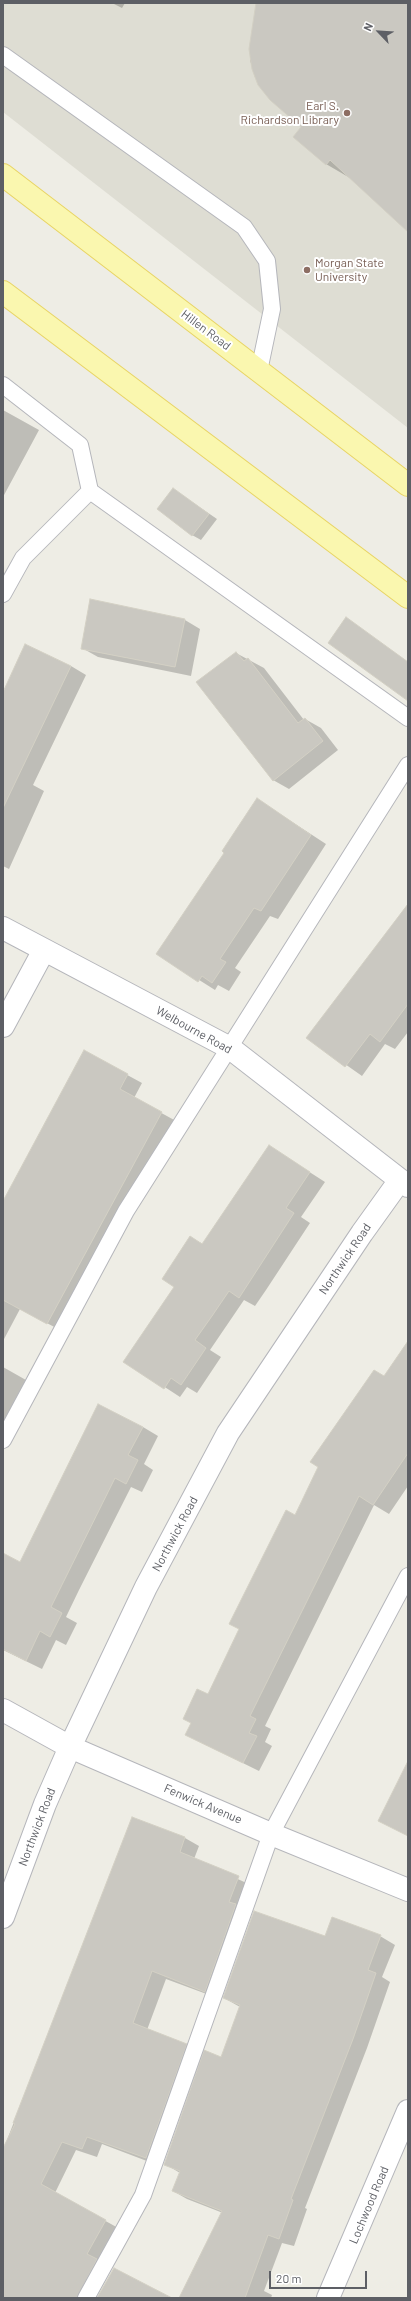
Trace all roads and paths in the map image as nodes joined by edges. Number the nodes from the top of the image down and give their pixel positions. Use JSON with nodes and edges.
{"nodes":[{"id":1,"x":3,"y":55,"type":"edge"},
{"id":2,"x":3,"y":175,"type":"edge"},
{"id":3,"x":3,"y":292,"type":"edge"},
{"id":4,"x":259,"y":371,"type":"junction"},
{"id":5,"x":3,"y":385,"type":"edge"},
{"id":6,"x":408,"y":485,"type":"edge"},
{"id":7,"x":90,"y":491,"type":"junction"},
{"id":8,"x":3,"y":594,"type":"edge"},
{"id":9,"x":408,"y":597,"type":"edge"},
{"id":10,"x":408,"y":718,"type":"edge"},
{"id":11,"x":408,"y":765,"type":"edge"},
{"id":12,"x":3,"y":928,"type":"edge"},
{"id":13,"x":44,"y":950,"type":"junction"},
{"id":14,"x":3,"y":1026,"type":"edge"},
{"id":15,"x":230,"y":1048,"type":"junction"},
{"id":16,"x":404,"y":1183,"type":"edge"},
{"id":17,"x":3,"y":1440,"type":"edge"},
{"id":18,"x":408,"y":1576,"type":"edge"},
{"id":19,"x":3,"y":1710,"type":"edge"},
{"id":20,"x":70,"y":1747,"type":"junction"},
{"id":21,"x":271,"y":1834,"type":"junction"},
{"id":22,"x":408,"y":1890,"type":"edge"},
{"id":23,"x":3,"y":1917,"type":"edge"},
{"id":24,"x":408,"y":2111,"type":"edge"},
{"id":25,"x":86,"y":2298,"type":"edge"},
{"id":26,"x":328,"y":2298,"type":"edge"}],
"edges":[{"from":1,"to":4,"type":"lane"},
{"from":2,"to":4,"type":"main road","name":"Hillen Road"},
{"from":3,"to":9,"type":"main road"},
{"from":4,"to":6,"type":"main road","name":"Hillen Road"},
{"from":5,"to":7,"type":"lane"},
{"from":7,"to":8,"type":"lane"},
{"from":7,"to":10,"type":"lane"},
{"from":11,"to":15,"type":"lane"},
{"from":12,"to":13,"type":"street","name":"Welbourne Road"},
{"from":13,"to":14,"type":"street"},
{"from":13,"to":15,"type":"street","name":"Welbourne Road"},
{"from":15,"to":16,"type":"street","name":"Welbourne Road"},
{"from":15,"to":17,"type":"lane"},
{"from":16,"to":20,"type":"street","name":"Northwick Road"},
{"from":18,"to":21,"type":"lane"},
{"from":19,"to":20,"type":"street","name":"Fenwick Avenue"},
{"from":20,"to":21,"type":"street","name":"Fenwick Avenue"},
{"from":20,"to":23,"type":"street","name":"Northwick Road"},
{"from":21,"to":22,"type":"street","name":"Fenwick Avenue"},
{"from":21,"to":25,"type":"lane"},
{"from":24,"to":26,"type":"street","name":"Lochwood Road"}]}
